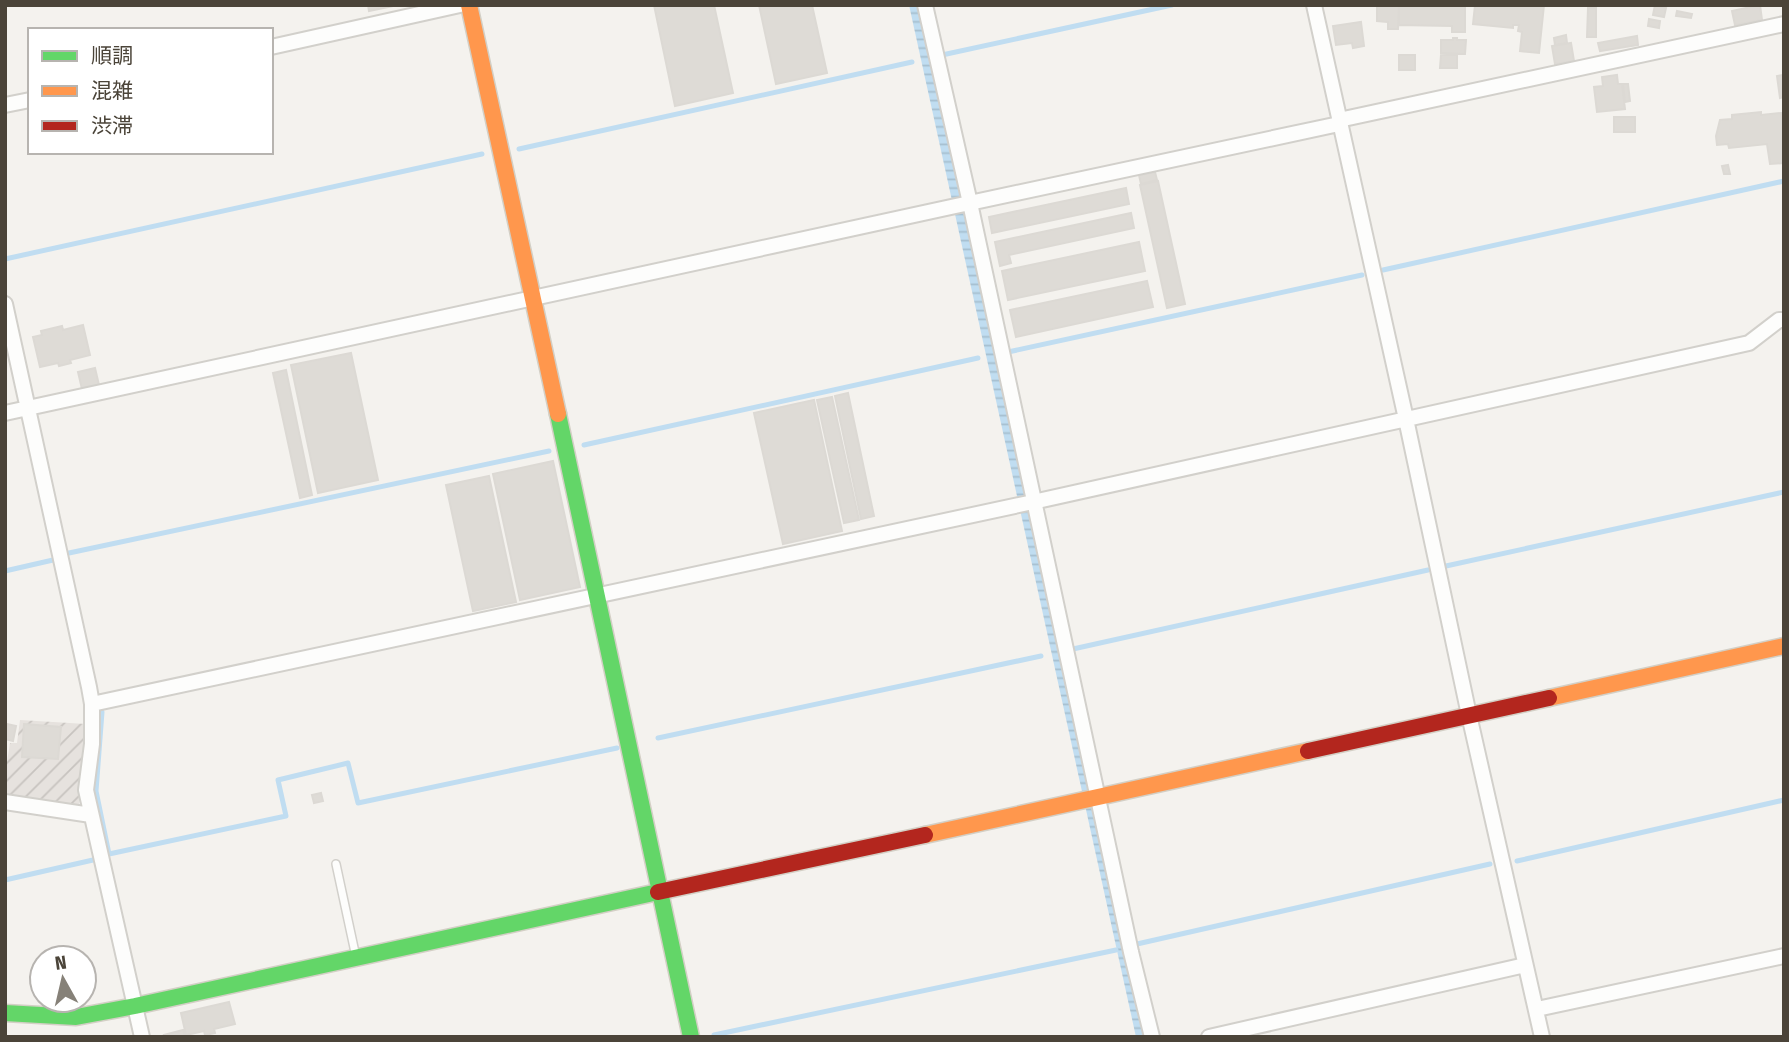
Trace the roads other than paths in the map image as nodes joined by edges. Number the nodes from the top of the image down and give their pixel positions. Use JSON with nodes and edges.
{"nodes":[{"id":1,"x":925,"y":5,"type":"edge"},
{"id":2,"x":1314,"y":5,"type":"edge"},
{"id":3,"x":469,"y":6,"type":"edge"},
{"id":4,"x":1784,"y":24,"type":"edge"},
{"id":5,"x":273,"y":47,"type":"edge"},
{"id":6,"x":28,"y":100,"type":"edge"},
{"id":7,"x":5,"y":105,"type":"edge"},
{"id":8,"x":1339,"y":122,"type":"junction"},
{"id":9,"x":961,"y":204,"type":"junction"},
{"id":10,"x":533,"y":298,"type":"junction"},
{"id":11,"x":5,"y":304,"type":"edge"},
{"id":12,"x":1784,"y":320,"type":"edge"},
{"id":13,"x":28,"y":408,"type":"junction"},
{"id":14,"x":5,"y":413,"type":"edge"},
{"id":15,"x":1406,"y":419,"type":"junction"},
{"id":16,"x":1026,"y":503,"type":"junction"},
{"id":17,"x":598,"y":596,"type":"junction"},
{"id":18,"x":1784,"y":646,"type":"edge"},
{"id":19,"x":92,"y":704,"type":"junction"},
{"id":20,"x":1469,"y":715,"type":"junction"},
{"id":21,"x":1091,"y":798,"type":"junction"},
{"id":22,"x":5,"y":802,"type":"edge"},
{"id":23,"x":91,"y":815,"type":"junction"},
{"id":24,"x":336,"y":864,"type":"dead end"},
{"id":25,"x":660,"y":891,"type":"junction"},
{"id":26,"x":1784,"y":956,"type":"edge"},
{"id":27,"x":356,"y":957,"type":"junction"},
{"id":28,"x":1525,"y":965,"type":"junction"},
{"id":29,"x":135,"y":1006,"type":"junction"},
{"id":30,"x":1537,"y":1009,"type":"junction"},
{"id":31,"x":5,"y":1013,"type":"edge"},
{"id":32,"x":142,"y":1037,"type":"edge"},
{"id":33,"x":691,"y":1037,"type":"edge"},
{"id":34,"x":1152,"y":1037,"type":"edge"},
{"id":35,"x":1209,"y":1037,"type":"edge"},
{"id":36,"x":1542,"y":1037,"type":"edge"}],
"edges":[{"from":1,"to":9,"type":"street"},
{"from":2,"to":8,"type":"street"},
{"from":3,"to":5,"type":"street"},
{"from":3,"to":10,"type":"street"},
{"from":4,"to":8,"type":"street"},
{"from":6,"to":7,"type":"street"},
{"from":8,"to":9,"type":"street"},
{"from":8,"to":15,"type":"street"},
{"from":9,"to":10,"type":"street"},
{"from":9,"to":16,"type":"street"},
{"from":10,"to":13,"type":"street"},
{"from":10,"to":17,"type":"street"},
{"from":11,"to":13,"type":"street"},
{"from":12,"to":15,"type":"street"},
{"from":13,"to":14,"type":"street"},
{"from":13,"to":19,"type":"street"},
{"from":15,"to":16,"type":"street"},
{"from":15,"to":20,"type":"street"},
{"from":16,"to":17,"type":"street"},
{"from":16,"to":21,"type":"street"},
{"from":17,"to":19,"type":"street"},
{"from":17,"to":25,"type":"street"},
{"from":18,"to":20,"type":"street"},
{"from":19,"to":23,"type":"street"},
{"from":20,"to":21,"type":"street"},
{"from":20,"to":28,"type":"street"},
{"from":21,"to":25,"type":"street"},
{"from":21,"to":34,"type":"street"},
{"from":22,"to":23,"type":"street"},
{"from":23,"to":29,"type":"street"},
{"from":24,"to":27,"type":"lane"},
{"from":25,"to":27,"type":"street"},
{"from":25,"to":33,"type":"street"},
{"from":26,"to":30,"type":"street"},
{"from":27,"to":29,"type":"street"},
{"from":28,"to":30,"type":"street"},
{"from":28,"to":35,"type":"street"},
{"from":29,"to":31,"type":"street"},
{"from":29,"to":32,"type":"street"},
{"from":30,"to":36,"type":"street"}]}
